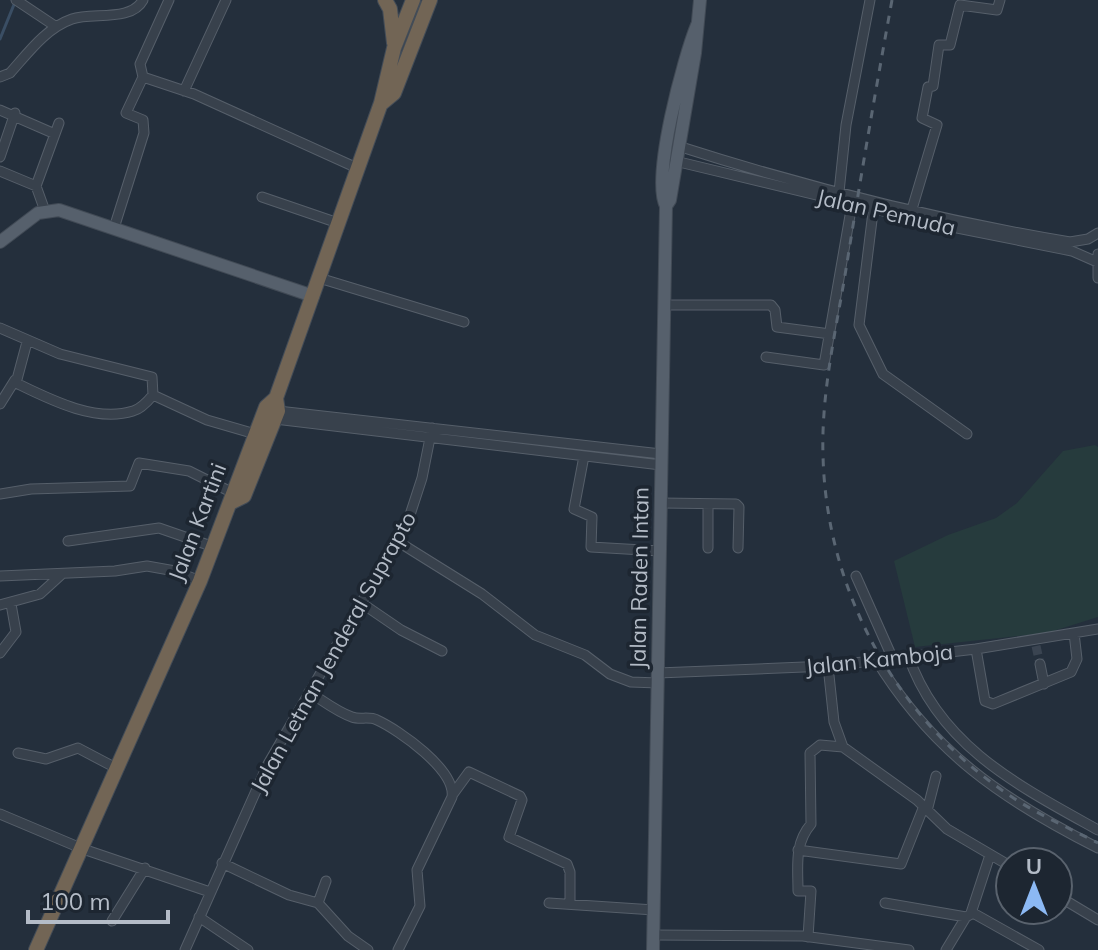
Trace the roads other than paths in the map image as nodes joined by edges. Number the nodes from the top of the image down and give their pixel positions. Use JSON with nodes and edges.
{"nodes":[{"id":1,"x":16,"y":0,"type":"edge"},
{"id":2,"x":143,"y":0,"type":"edge"},
{"id":3,"x":169,"y":0,"type":"edge"},
{"id":4,"x":226,"y":0,"type":"edge"},
{"id":5,"x":385,"y":0,"type":"edge"},
{"id":6,"x":413,"y":0,"type":"edge"},
{"id":7,"x":430,"y":0,"type":"edge"},
{"id":8,"x":700,"y":0,"type":"edge"},
{"id":9,"x":870,"y":0,"type":"edge"},
{"id":10,"x":998,"y":5,"type":"edge"},
{"id":11,"x":697,"y":25,"type":"junction"},
{"id":12,"x":55,"y":26,"type":"junction"},
{"id":13,"x":394,"y":48,"type":"junction"},
{"id":14,"x":0,"y":77,"type":"edge"},
{"id":15,"x":143,"y":77,"type":"junction"},
{"id":16,"x":184,"y":91,"type":"junction"},
{"id":17,"x":381,"y":103,"type":"junction"},
{"id":18,"x":0,"y":110,"type":"edge"},
{"id":19,"x":15,"y":113,"type":"junction"},
{"id":20,"x":59,"y":123,"type":"dead end"},
{"id":21,"x":55,"y":134,"type":"junction"},
{"id":22,"x":678,"y":146,"type":"junction"},
{"id":23,"x":0,"y":157,"type":"edge"},
{"id":24,"x":675,"y":161,"type":"junction"},
{"id":25,"x":732,"y":163,"type":"junction"},
{"id":26,"x":357,"y":168,"type":"junction"},
{"id":27,"x":0,"y":171,"type":"edge"},
{"id":28,"x":728,"y":174,"type":"junction"},
{"id":29,"x":36,"y":186,"type":"junction"},
{"id":30,"x":839,"y":192,"type":"junction"},
{"id":31,"x":823,"y":193,"type":"junction"},
{"id":32,"x":262,"y":197,"type":"dead end"},
{"id":33,"x":852,"y":204,"type":"junction"},
{"id":34,"x":666,"y":206,"type":"junction"},
{"id":35,"x":873,"y":208,"type":"junction"},
{"id":36,"x":912,"y":209,"type":"junction"},
{"id":37,"x":45,"y":211,"type":"junction"},
{"id":38,"x":338,"y":223,"type":"junction"},
{"id":39,"x":114,"y":228,"type":"junction"},
{"id":40,"x":1098,"y":233,"type":"edge"},
{"id":41,"x":0,"y":242,"type":"edge"},
{"id":42,"x":1098,"y":254,"type":"edge"},
{"id":43,"x":1097,"y":262,"type":"edge"},
{"id":44,"x":319,"y":278,"type":"junction"},
{"id":45,"x":1098,"y":278,"type":"edge"},
{"id":46,"x":313,"y":296,"type":"junction"},
{"id":47,"x":664,"y":305,"type":"junction"},
{"id":48,"x":464,"y":322,"type":"dead end"},
{"id":49,"x":0,"y":328,"type":"edge"},
{"id":50,"x":830,"y":334,"type":"junction"},
{"id":51,"x":27,"y":342,"type":"junction"},
{"id":52,"x":766,"y":357,"type":"dead end"},
{"id":53,"x":15,"y":380,"type":"junction"},
{"id":54,"x":153,"y":395,"type":"junction"},
{"id":55,"x":0,"y":404,"type":"edge"},
{"id":56,"x":276,"y":409,"type":"junction"},
{"id":57,"x":431,"y":433,"type":"junction"},
{"id":58,"x":255,"y":434,"type":"junction"},
{"id":59,"x":967,"y":434,"type":"dead end"},
{"id":60,"x":584,"y":456,"type":"junction"},
{"id":61,"x":661,"y":460,"type":"junction"},
{"id":62,"x":0,"y":494,"type":"edge"},
{"id":63,"x":232,"y":497,"type":"junction"},
{"id":64,"x":661,"y":503,"type":"junction"},
{"id":65,"x":708,"y":504,"type":"junction"},
{"id":66,"x":68,"y":541,"type":"dead end"},
{"id":67,"x":397,"y":541,"type":"junction"},
{"id":68,"x":214,"y":547,"type":"junction"},
{"id":69,"x":708,"y":548,"type":"dead end"},
{"id":70,"x":738,"y":548,"type":"dead end"},
{"id":71,"x":660,"y":551,"type":"junction"},
{"id":72,"x":62,"y":574,"type":"junction"},
{"id":73,"x":0,"y":576,"type":"edge"},
{"id":74,"x":856,"y":576,"type":"dead end"},
{"id":75,"x":200,"y":581,"type":"junction"},
{"id":76,"x":360,"y":602,"type":"junction"},
{"id":77,"x":11,"y":604,"type":"junction"},
{"id":78,"x":0,"y":605,"type":"edge"},
{"id":79,"x":1098,"y":629,"type":"edge"},
{"id":80,"x":1074,"y":633,"type":"junction"},
{"id":81,"x":976,"y":649,"type":"junction"},
{"id":82,"x":442,"y":651,"type":"dead end"},
{"id":83,"x":0,"y":653,"type":"edge"},
{"id":84,"x":908,"y":655,"type":"junction"},
{"id":85,"x":892,"y":657,"type":"junction"},
{"id":86,"x":875,"y":658,"type":"junction"},
{"id":87,"x":1040,"y":664,"type":"tunnel mouth"},
{"id":88,"x":828,"y":666,"type":"junction"},
{"id":89,"x":658,"y":678,"type":"junction"},
{"id":90,"x":1044,"y":684,"type":"junction"},
{"id":91,"x":309,"y":692,"type":"junction"},
{"id":92,"x":843,"y":747,"type":"junction"},
{"id":93,"x":18,"y":753,"type":"dead end"},
{"id":94,"x":116,"y":768,"type":"junction"},
{"id":95,"x":936,"y":776,"type":"dead end"},
{"id":96,"x":453,"y":794,"type":"junction"},
{"id":97,"x":925,"y":808,"type":"junction"},
{"id":98,"x":0,"y":814,"type":"edge"},
{"id":99,"x":1098,"y":830,"type":"edge"},
{"id":100,"x":1098,"y":848,"type":"edge"},
{"id":101,"x":83,"y":849,"type":"junction"},
{"id":102,"x":798,"y":850,"type":"junction"},
{"id":103,"x":990,"y":855,"type":"junction"},
{"id":104,"x":994,"y":857,"type":"edge"},
{"id":105,"x":222,"y":863,"type":"junction"},
{"id":106,"x":145,"y":868,"type":"junction"},
{"id":107,"x":326,"y":881,"type":"dead end"},
{"id":108,"x":210,"y":892,"type":"junction"},
{"id":109,"x":318,"y":903,"type":"junction"},
{"id":110,"x":549,"y":903,"type":"dead end"},
{"id":111,"x":885,"y":903,"type":"dead end"},
{"id":112,"x":570,"y":904,"type":"junction"},
{"id":113,"x":1074,"y":906,"type":"edge"},
{"id":114,"x":654,"y":910,"type":"junction"},
{"id":115,"x":968,"y":915,"type":"junction"},
{"id":116,"x":199,"y":917,"type":"junction"},
{"id":117,"x":1098,"y":920,"type":"edge"},
{"id":118,"x":112,"y":921,"type":"dead end"},
{"id":119,"x":653,"y":935,"type":"junction"},
{"id":120,"x":808,"y":937,"type":"junction"},
{"id":121,"x":850,"y":946,"type":"edge"},
{"id":122,"x":36,"y":950,"type":"edge"},
{"id":123,"x":185,"y":950,"type":"edge"},
{"id":124,"x":248,"y":950,"type":"edge"},
{"id":125,"x":368,"y":950,"type":"edge"},
{"id":126,"x":398,"y":950,"type":"edge"},
{"id":127,"x":653,"y":950,"type":"edge"},
{"id":128,"x":909,"y":950,"type":"edge"},
{"id":129,"x":948,"y":950,"type":"edge"},
{"id":130,"x":1039,"y":950,"type":"edge"}],
"edges":[{"from":1,"to":12,"type":"street"},
{"from":2,"to":12,"type":"street"},
{"from":3,"to":15,"type":"street"},
{"from":4,"to":16,"type":"street"},
{"from":5,"to":13,"type":"highway"},
{"from":6,"to":13,"type":"highway","name":"Jalan Kartini"},
{"from":7,"to":17,"type":"highway","name":"Jalan Kartini"},
{"from":8,"to":11,"type":"main road","name":"Jalan Raden Intan"},
{"from":9,"to":30,"type":"street"},
{"from":10,"to":36,"type":"street"},
{"from":11,"to":22,"type":"main road","name":"Jalan Raden Intan"},
{"from":11,"to":34,"type":"main road","name":"Jalan Raden Intan"},
{"from":12,"to":14,"type":"street"},
{"from":13,"to":17,"type":"highway","name":"Jalan Kartini"},
{"from":15,"to":16,"type":"street"},
{"from":15,"to":39,"type":"street"},
{"from":16,"to":26,"type":"street"},
{"from":17,"to":26,"type":"highway","name":"Jalan Kartini"},
{"from":18,"to":19,"type":"street"},
{"from":19,"to":21,"type":"street"},
{"from":19,"to":23,"type":"street"},
{"from":20,"to":21,"type":"street"},
{"from":21,"to":29,"type":"street"},
{"from":22,"to":24,"type":"main road","name":"Jalan Raden Intan"},
{"from":22,"to":25,"type":"street","name":"Jalan Pemuda"},
{"from":24,"to":28,"type":"street","name":"Jalan Pemuda"},
{"from":24,"to":34,"type":"main road","name":"Jalan Raden Intan"},
{"from":25,"to":28,"type":"street"},
{"from":25,"to":31,"type":"street","name":"Jalan Pemuda"},
{"from":26,"to":38,"type":"highway","name":"Jalan Kartini"},
{"from":27,"to":29,"type":"street"},
{"from":28,"to":31,"type":"street","name":"Jalan Pemuda"},
{"from":29,"to":37,"type":"street"},
{"from":30,"to":31,"type":"street","name":"Jalan Pemuda"},
{"from":30,"to":35,"type":"street","name":"Jalan Pemuda"},
{"from":31,"to":33,"type":"street","name":"Jalan Pemuda"},
{"from":32,"to":38,"type":"street"},
{"from":33,"to":35,"type":"street","name":"Jalan Pemuda"},
{"from":33,"to":50,"type":"street"},
{"from":34,"to":47,"type":"main road","name":"Jalan Raden Intan"},
{"from":35,"to":36,"type":"street","name":"Jalan Pemuda"},
{"from":35,"to":43,"type":"street","name":"Jalan Pemuda"},
{"from":35,"to":59,"type":"street"},
{"from":36,"to":40,"type":"street","name":"Jalan Pemuda"},
{"from":37,"to":39,"type":"main road"},
{"from":37,"to":41,"type":"main road"},
{"from":38,"to":44,"type":"highway","name":"Jalan Kartini"},
{"from":39,"to":46,"type":"main road"},
{"from":42,"to":43,"type":"street"},
{"from":43,"to":45,"type":"street"},
{"from":44,"to":46,"type":"highway","name":"Jalan Kartini"},
{"from":44,"to":48,"type":"street"},
{"from":46,"to":56,"type":"highway","name":"Jalan Kartini"},
{"from":47,"to":50,"type":"street"},
{"from":47,"to":61,"type":"main road","name":"Jalan Raden Intan"},
{"from":49,"to":51,"type":"street"},
{"from":50,"to":52,"type":"street"},
{"from":51,"to":53,"type":"street"},
{"from":51,"to":54,"type":"street"},
{"from":53,"to":54,"type":"street"},
{"from":53,"to":55,"type":"street"},
{"from":54,"to":58,"type":"street"},
{"from":56,"to":57,"type":"street"},
{"from":56,"to":58,"type":"highway","name":"Jalan Kartini"},
{"from":56,"to":63,"type":"highway"},
{"from":57,"to":60,"type":"street"},
{"from":57,"to":61,"type":"street"},
{"from":57,"to":67,"type":"street","name":"Jalan Letnan Jenderal Suprapto"},
{"from":58,"to":63,"type":"highway","name":"Jalan Kartini"},
{"from":60,"to":61,"type":"street"},
{"from":60,"to":71,"type":"street"},
{"from":61,"to":64,"type":"main road","name":"Jalan Raden Intan"},
{"from":62,"to":63,"type":"street"},
{"from":63,"to":68,"type":"highway","name":"Jalan Kartini"},
{"from":64,"to":65,"type":"street"},
{"from":64,"to":71,"type":"main road","name":"Jalan Raden Intan"},
{"from":65,"to":69,"type":"street"},
{"from":65,"to":70,"type":"street"},
{"from":66,"to":68,"type":"street"},
{"from":67,"to":76,"type":"street","name":"Jalan Letnan Jenderal Suprapto"},
{"from":67,"to":89,"type":"street","name":"Jalan Kamboja"},
{"from":68,"to":75,"type":"highway","name":"Jalan Kartini"},
{"from":71,"to":89,"type":"main road","name":"Jalan Raden Intan"},
{"from":72,"to":73,"type":"street"},
{"from":72,"to":75,"type":"street"},
{"from":72,"to":77,"type":"street"},
{"from":74,"to":85,"type":"street"},
{"from":75,"to":94,"type":"highway","name":"Jalan Kartini"},
{"from":76,"to":82,"type":"street"},
{"from":76,"to":91,"type":"street","name":"Jalan Letnan Jenderal Suprapto"},
{"from":77,"to":78,"type":"street"},
{"from":77,"to":83,"type":"street"},
{"from":79,"to":80,"type":"street","name":"Jalan Kamboja"},
{"from":80,"to":81,"type":"street","name":"Jalan Kamboja"},
{"from":80,"to":90,"type":"street"},
{"from":81,"to":84,"type":"street","name":"Jalan Kamboja"},
{"from":81,"to":90,"type":"street"},
{"from":84,"to":85,"type":"street","name":"Jalan Kamboja"},
{"from":84,"to":99,"type":"street"},
{"from":85,"to":86,"type":"street","name":"Jalan Kamboja"},
{"from":86,"to":88,"type":"street","name":"Jalan Kamboja"},
{"from":86,"to":100,"type":"street"},
{"from":87,"to":90,"type":"street"},
{"from":88,"to":89,"type":"street","name":"Jalan Kamboja"},
{"from":88,"to":92,"type":"street"},
{"from":89,"to":114,"type":"main road","name":"Jalan Raden Intan"},
{"from":91,"to":96,"type":"street"},
{"from":91,"to":105,"type":"street","name":"Jalan Letnan Jenderal Suprapto"},
{"from":92,"to":97,"type":"street"},
{"from":92,"to":102,"type":"street"},
{"from":93,"to":94,"type":"street"},
{"from":94,"to":101,"type":"highway","name":"Jalan Kartini"},
{"from":95,"to":97,"type":"street"},
{"from":96,"to":112,"type":"street"},
{"from":96,"to":126,"type":"street"},
{"from":97,"to":102,"type":"street"},
{"from":97,"to":103,"type":"street"},
{"from":98,"to":101,"type":"street"},
{"from":101,"to":106,"type":"street"},
{"from":101,"to":122,"type":"highway","name":"Jalan Kartini"},
{"from":102,"to":120,"type":"street"},
{"from":103,"to":104,"type":"street"},
{"from":103,"to":115,"type":"street"},
{"from":105,"to":108,"type":"street","name":"Jalan Letnan Jenderal Suprapto"},
{"from":105,"to":109,"type":"street"},
{"from":106,"to":108,"type":"street"},
{"from":106,"to":118,"type":"street"},
{"from":107,"to":109,"type":"street"},
{"from":108,"to":116,"type":"street","name":"Jalan Letnan Jenderal Suprapto"},
{"from":109,"to":125,"type":"street"},
{"from":110,"to":112,"type":"street"},
{"from":111,"to":115,"type":"street"},
{"from":112,"to":114,"type":"street"},
{"from":113,"to":117,"type":"street"},
{"from":114,"to":119,"type":"main road","name":"Jalan Raden Intan"},
{"from":115,"to":129,"type":"street"},
{"from":115,"to":130,"type":"street"},
{"from":116,"to":123,"type":"street","name":"Jalan Letnan Jenderal Suprapto"},
{"from":116,"to":124,"type":"street"},
{"from":119,"to":120,"type":"street"},
{"from":119,"to":127,"type":"main road","name":"Jalan Raden Intan"},
{"from":120,"to":121,"type":"street"},
{"from":121,"to":128,"type":"street"}]}
